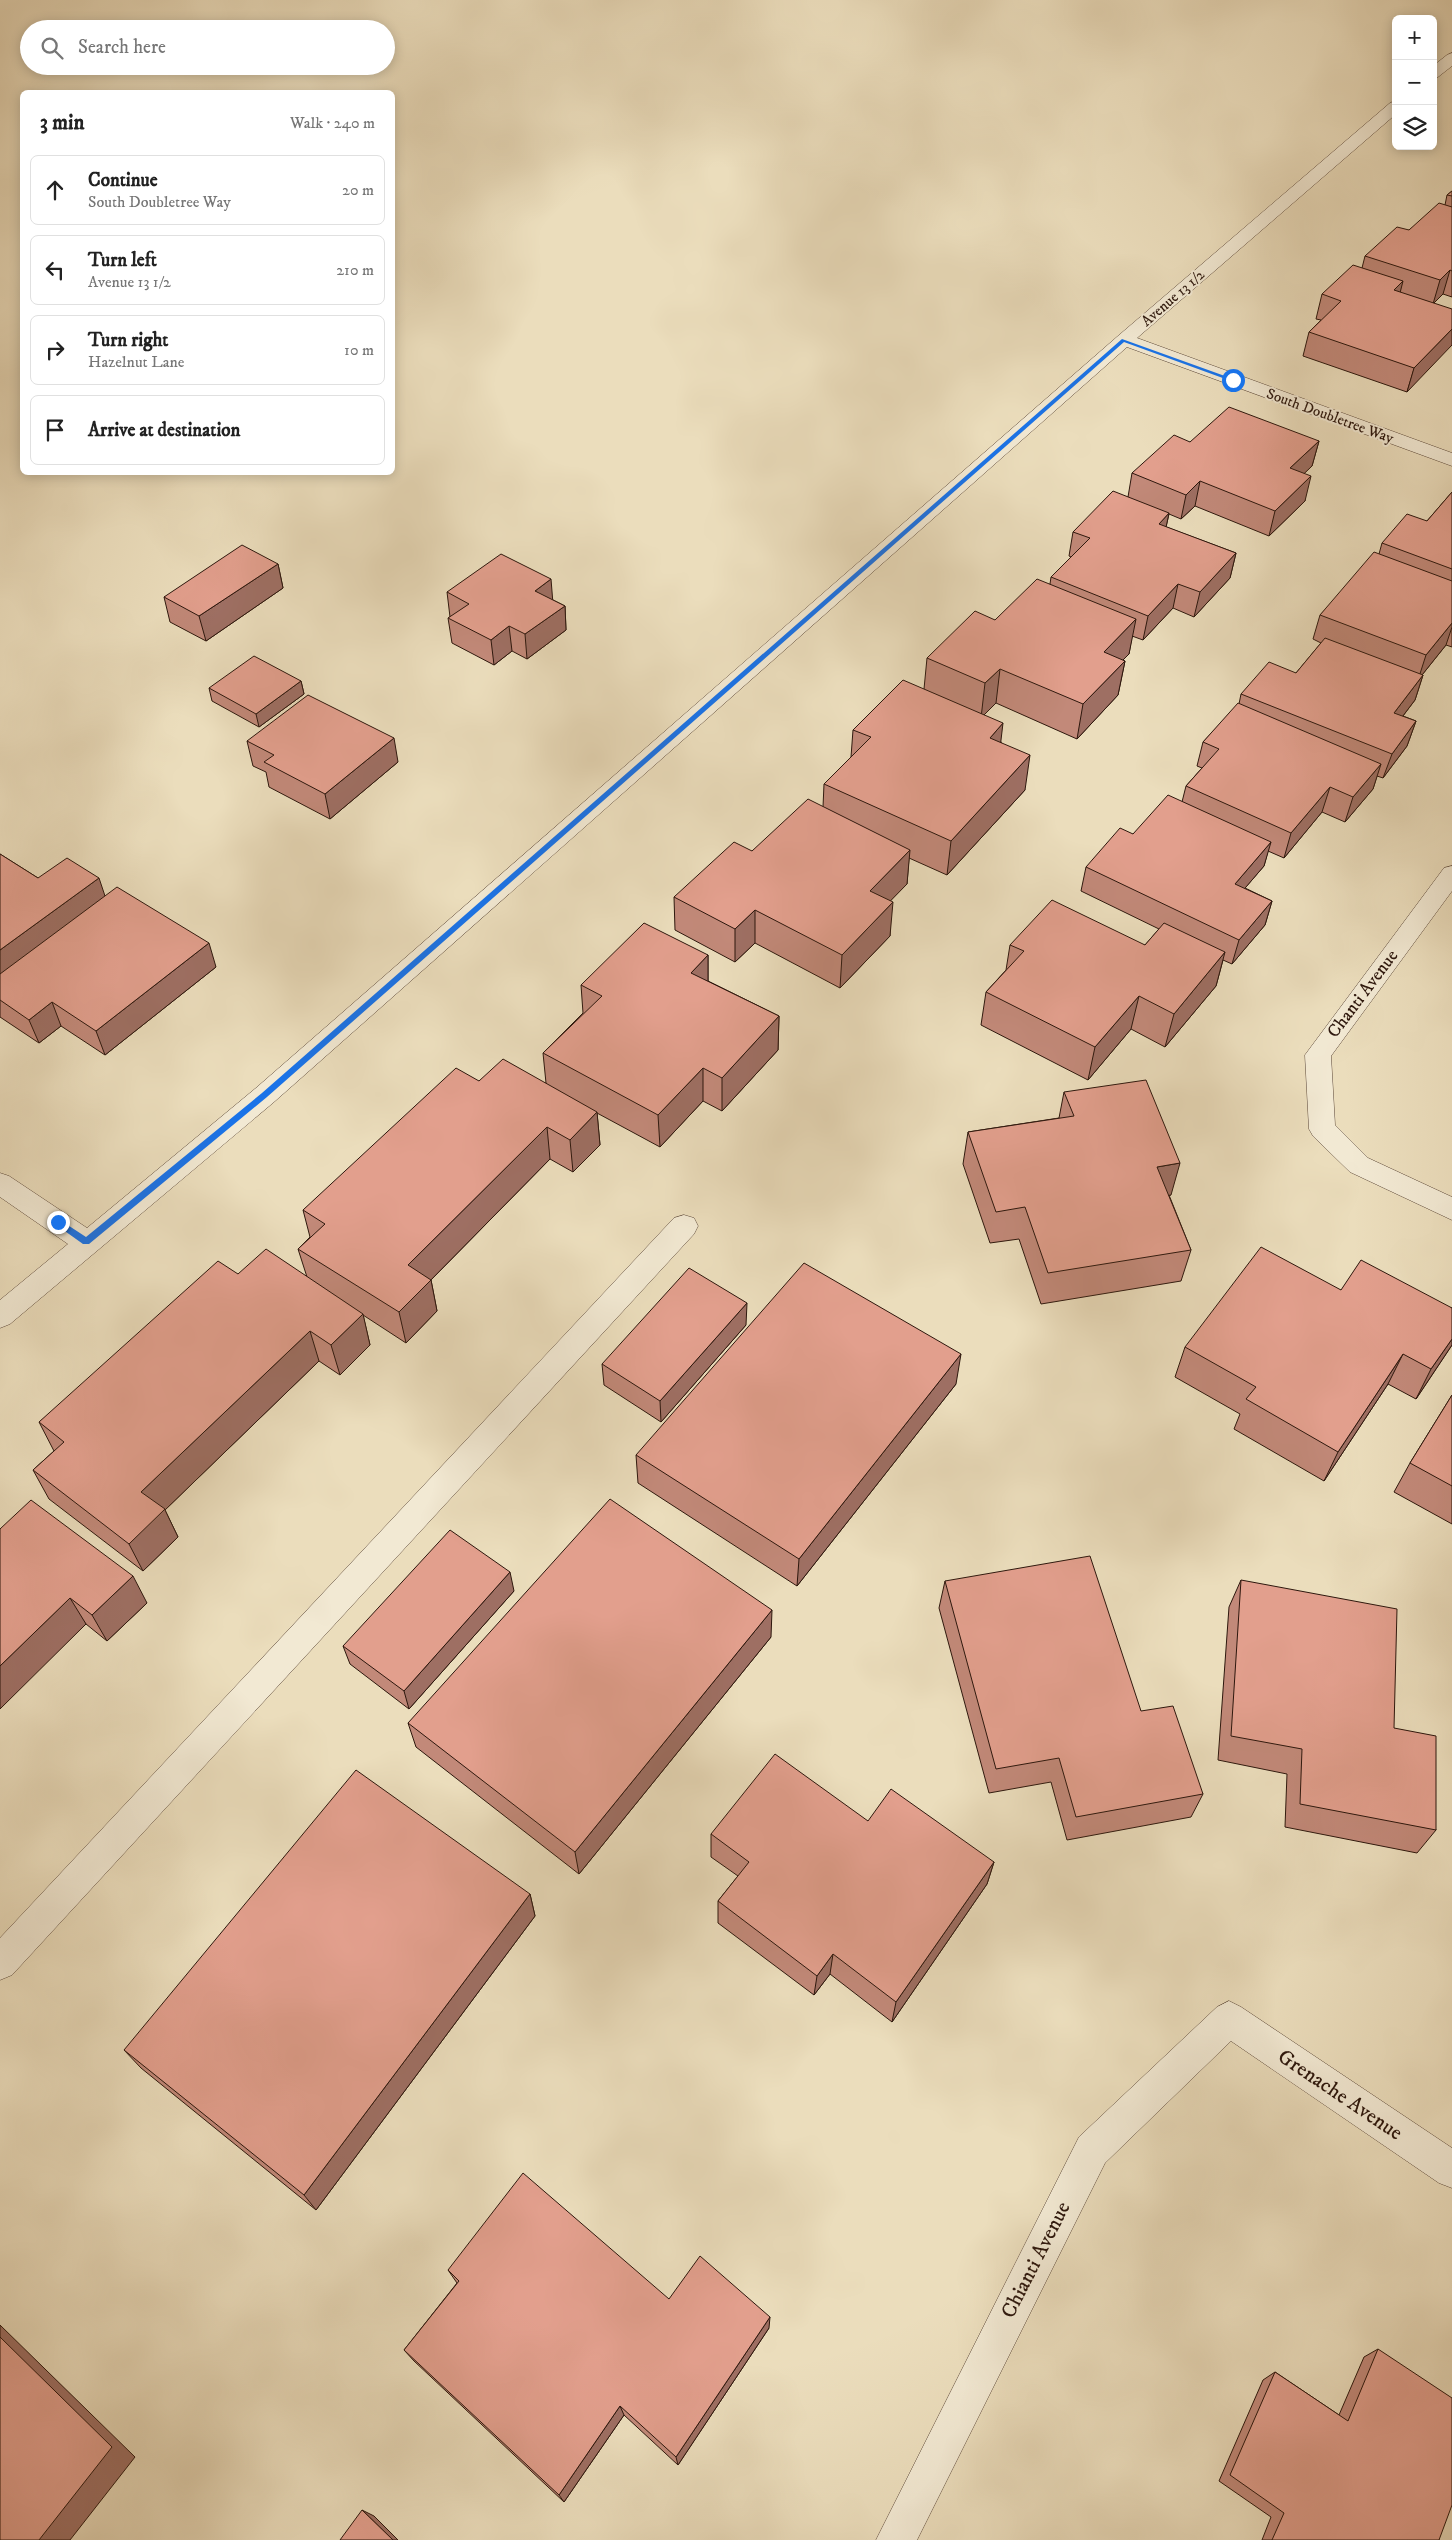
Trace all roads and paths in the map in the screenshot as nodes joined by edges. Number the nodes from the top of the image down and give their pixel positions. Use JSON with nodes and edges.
{"nodes":[{"id":1,"x":1452,"y":58,"type":"edge"},
{"id":2,"x":1437,"y":71,"type":"edge"},
{"id":3,"x":1392,"y":109,"type":"edge"},
{"id":4,"x":1124,"y":340,"type":"junction"},
{"id":5,"x":1452,"y":460,"type":"edge"},
{"id":6,"x":1452,"y":874,"type":"edge"},
{"id":7,"x":0,"y":1183,"type":"edge"},
{"id":8,"x":1452,"y":1209,"type":"edge"},
{"id":9,"x":684,"y":1226,"type":"dead end"},
{"id":10,"x":86,"y":1242,"type":"junction"},
{"id":11,"x":0,"y":1316,"type":"edge"},
{"id":12,"x":0,"y":1962,"type":"edge"},
{"id":13,"x":1228,"y":2019,"type":"joint"},
{"id":14,"x":1452,"y":2170,"type":"edge"},
{"id":15,"x":896,"y":2540,"type":"edge"}],
"edges":[{"from":1,"to":2,"type":"street"},
{"from":3,"to":4,"type":"street","name":"Avenue 13 1/2"},
{"from":4,"to":5,"type":"street","name":"South Doubletree Way"},
{"from":4,"to":10,"type":"street","name":"Avenue 13 1/2"},
{"from":6,"to":8,"type":"street","name":"Chanti Avenue"},
{"from":7,"to":10,"type":"street"},
{"from":9,"to":12,"type":"street"},
{"from":10,"to":11,"type":"street","name":"Avenue 13 1/2"},
{"from":13,"to":14,"type":"street","name":"Grenache Avenue"},
{"from":13,"to":15,"type":"street","name":"Chianti Avenue"}]}
